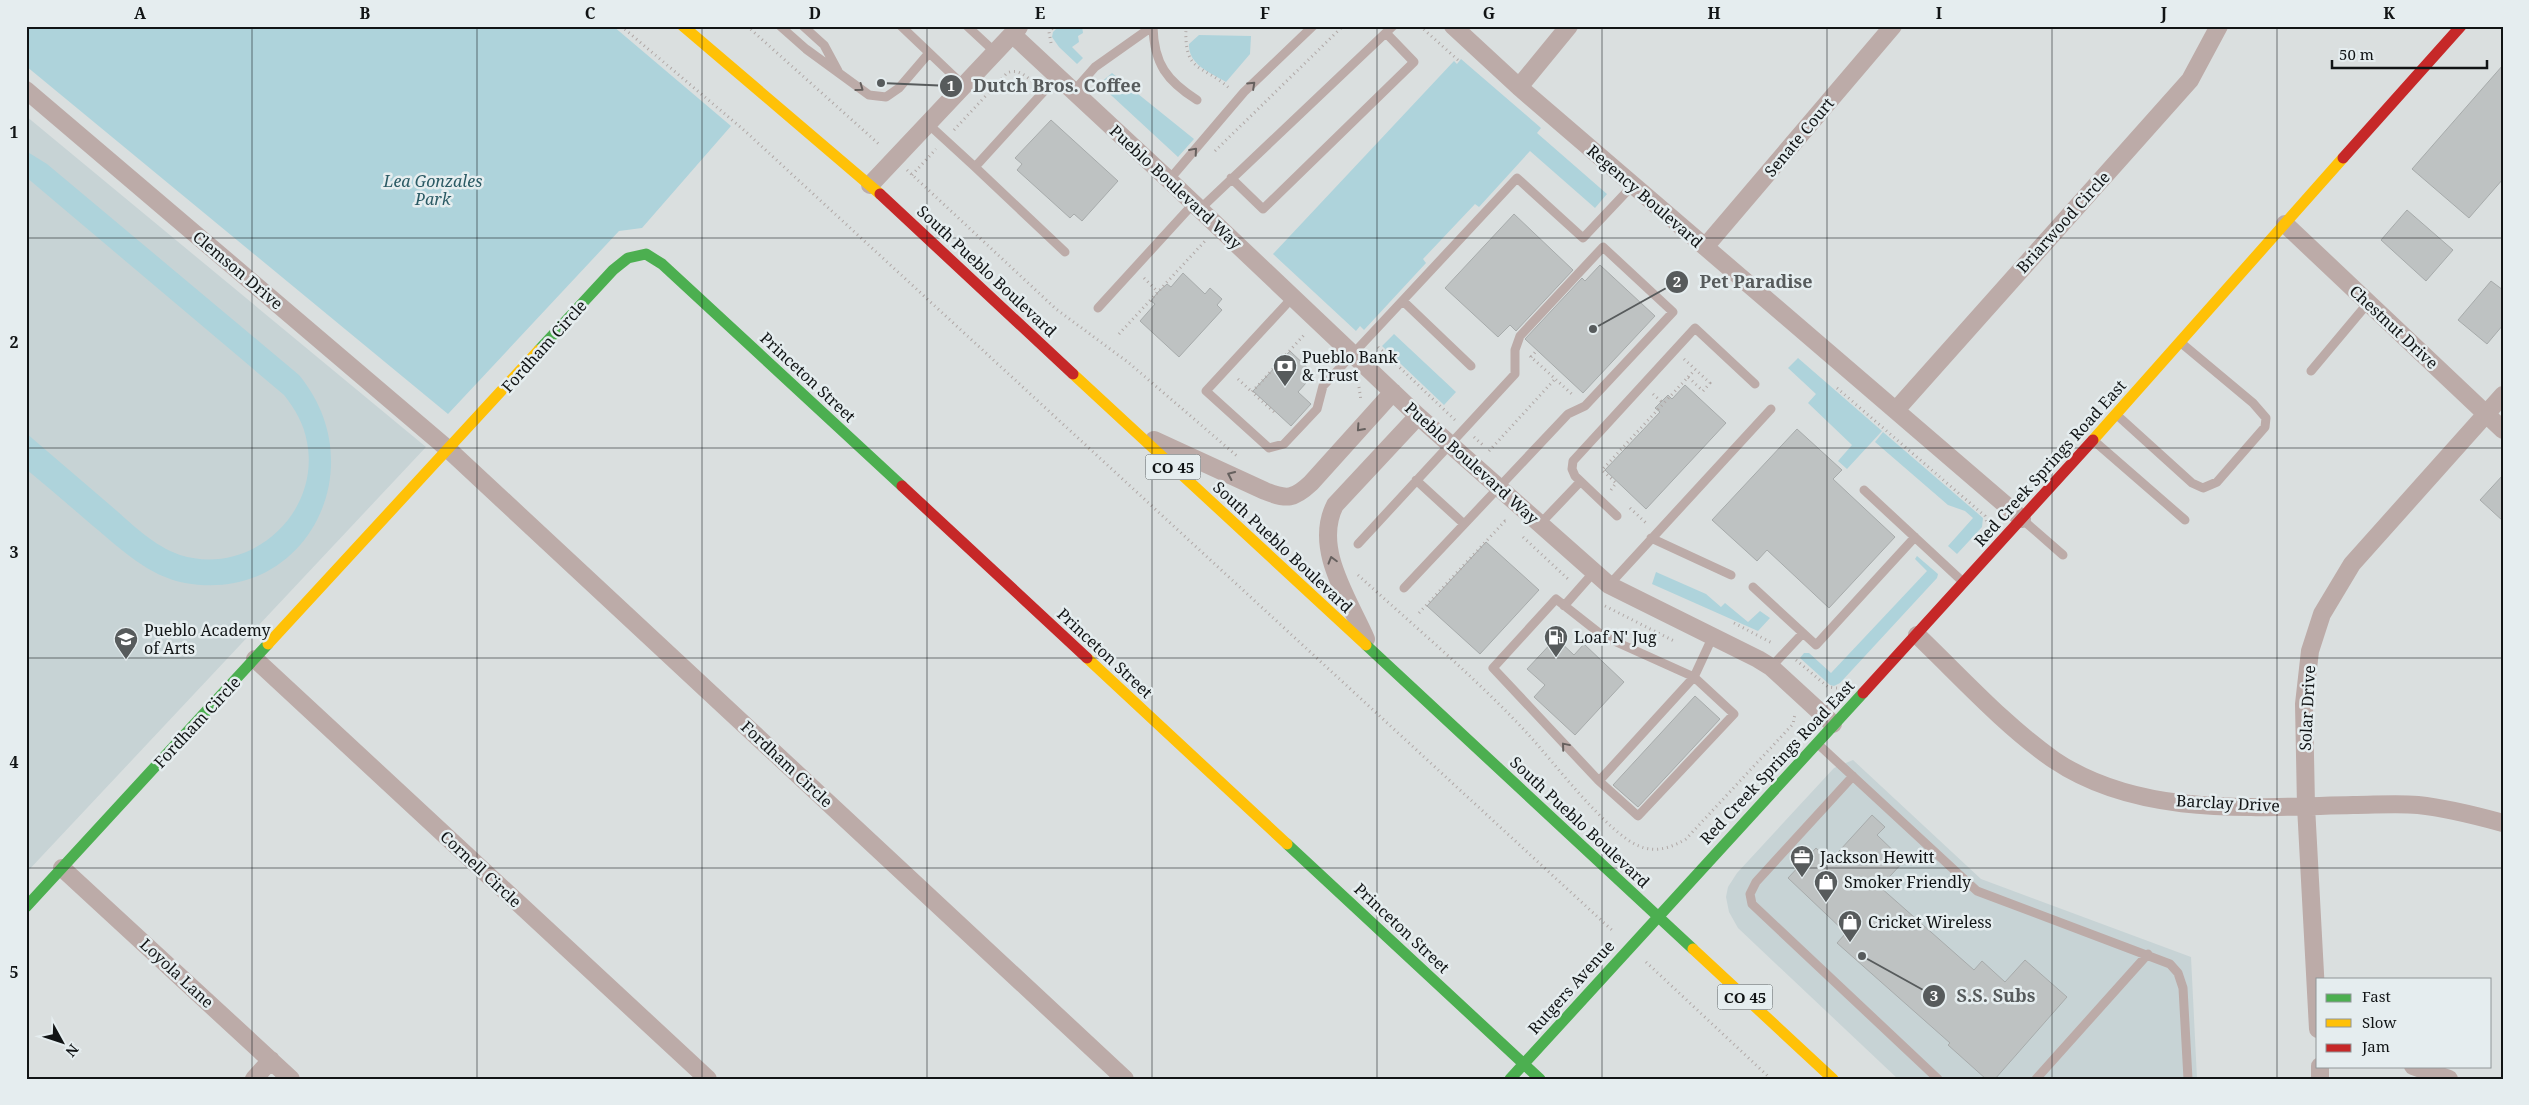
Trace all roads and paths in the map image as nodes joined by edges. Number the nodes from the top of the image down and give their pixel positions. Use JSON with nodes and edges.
{"nodes":[{"id":1,"x":621,"y":26,"type":"edge"},
{"id":2,"x":683,"y":26,"type":"edge"},
{"id":3,"x":747,"y":26,"type":"edge"},
{"id":4,"x":780,"y":26,"type":"edge"},
{"id":5,"x":803,"y":26,"type":"edge"},
{"id":6,"x":901,"y":26,"type":"edge"},
{"id":7,"x":967,"y":26,"type":"edge"},
{"id":8,"x":1186,"y":26,"type":"edge"},
{"id":9,"x":1313,"y":26,"type":"edge"},
{"id":10,"x":1344,"y":26,"type":"edge"},
{"id":11,"x":1393,"y":26,"type":"edge"},
{"id":12,"x":1420,"y":26,"type":"edge"},
{"id":13,"x":1452,"y":26,"type":"edge"},
{"id":14,"x":1569,"y":26,"type":"edge"},
{"id":15,"x":1893,"y":26,"type":"edge"},
{"id":16,"x":2219,"y":26,"type":"edge"},
{"id":17,"x":2461,"y":26,"type":"edge"},
{"id":18,"x":1153,"y":27,"type":"edge"},
{"id":19,"x":1016,"y":30,"type":"edge"},
{"id":20,"x":1386,"y":33,"type":"junction"},
{"id":21,"x":995,"y":52,"type":"junction"},
{"id":22,"x":929,"y":53,"type":"junction"},
{"id":23,"x":1458,"y":60,"type":"dead end"},
{"id":24,"x":840,"y":74,"type":"junction"},
{"id":25,"x":1057,"y":76,"type":"junction"},
{"id":26,"x":963,"y":85,"type":"junction"},
{"id":27,"x":1519,"y":87,"type":"junction"},
{"id":28,"x":26,"y":90,"type":"edge"},
{"id":29,"x":1043,"y":92,"type":"junction"},
{"id":30,"x":1073,"y":92,"type":"junction"},
{"id":31,"x":1240,"y":97,"type":"junction"},
{"id":32,"x":1197,"y":100,"type":"dead end"},
{"id":33,"x":1256,"y":111,"type":"junction"},
{"id":34,"x":928,"y":123,"type":"junction"},
{"id":35,"x":945,"y":139,"type":"junction"},
{"id":36,"x":1209,"y":157,"type":"dead end"},
{"id":37,"x":895,"y":159,"type":"junction"},
{"id":38,"x":975,"y":166,"type":"junction"},
{"id":39,"x":912,"y":175,"type":"junction"},
{"id":40,"x":1231,"y":178,"type":"junction"},
{"id":41,"x":1170,"y":180,"type":"junction"},
{"id":42,"x":870,"y":185,"type":"junction"},
{"id":43,"x":1633,"y":185,"type":"junction"},
{"id":44,"x":1197,"y":206,"type":"junction"},
{"id":45,"x":1180,"y":218,"type":"junction"},
{"id":46,"x":2285,"y":224,"type":"junction"},
{"id":47,"x":1204,"y":241,"type":"junction"},
{"id":48,"x":1211,"y":247,"type":"dead end"},
{"id":49,"x":1705,"y":247,"type":"junction"},
{"id":50,"x":1065,"y":252,"type":"dead end"},
{"id":51,"x":646,"y":254,"type":"joint"},
{"id":52,"x":1293,"y":297,"type":"junction"},
{"id":53,"x":1403,"y":301,"type":"junction"},
{"id":54,"x":2368,"y":303,"type":"junction"},
{"id":55,"x":1098,"y":308,"type":"dead end"},
{"id":56,"x":1280,"y":311,"type":"junction"},
{"id":57,"x":1119,"y":334,"type":"dead end"},
{"id":58,"x":1305,"y":334,"type":"junction"},
{"id":59,"x":1312,"y":341,"type":"dead end"},
{"id":60,"x":2180,"y":342,"type":"junction"},
{"id":61,"x":1516,"y":344,"type":"junction"},
{"id":62,"x":1537,"y":350,"type":"dead end"},
{"id":63,"x":1674,"y":350,"type":"junction"},
{"id":64,"x":1353,"y":354,"type":"junction"},
{"id":65,"x":1531,"y":357,"type":"junction"},
{"id":66,"x":1471,"y":366,"type":"dead end"},
{"id":67,"x":1340,"y":367,"type":"junction"},
{"id":68,"x":1227,"y":369,"type":"junction"},
{"id":69,"x":1695,"y":370,"type":"junction"},
{"id":70,"x":2311,"y":371,"type":"dead end"},
{"id":71,"x":1688,"y":378,"type":"junction"},
{"id":72,"x":1555,"y":379,"type":"junction"},
{"id":73,"x":1755,"y":384,"type":"dead end"},
{"id":74,"x":1836,"y":387,"type":"dead end"},
{"id":75,"x":1252,"y":392,"type":"junction"},
{"id":76,"x":1393,"y":392,"type":"junction"},
{"id":77,"x":2503,"y":395,"type":"edge"},
{"id":78,"x":1585,"y":406,"type":"junction"},
{"id":79,"x":1361,"y":408,"type":"dead end"},
{"id":80,"x":1771,"y":409,"type":"dead end"},
{"id":81,"x":1896,"y":410,"type":"junction"},
{"id":82,"x":1274,"y":412,"type":"dead end"},
{"id":83,"x":2116,"y":414,"type":"junction"},
{"id":84,"x":2486,"y":414,"type":"junction"},
{"id":85,"x":1418,"y":416,"type":"junction"},
{"id":86,"x":2503,"y":430,"type":"edge"},
{"id":87,"x":1134,"y":431,"type":"junction"},
{"id":88,"x":2093,"y":440,"type":"junction"},
{"id":89,"x":1450,"y":444,"type":"junction"},
{"id":90,"x":449,"y":450,"type":"junction"},
{"id":91,"x":1489,"y":451,"type":"dead end"},
{"id":92,"x":1242,"y":460,"type":"dead end"},
{"id":93,"x":1416,"y":480,"type":"junction"},
{"id":94,"x":1580,"y":482,"type":"junction"},
{"id":95,"x":1499,"y":487,"type":"junction"},
{"id":96,"x":1864,"y":490,"type":"dead end"},
{"id":97,"x":1617,"y":496,"type":"dead end"},
{"id":98,"x":1485,"y":502,"type":"junction"},
{"id":99,"x":1624,"y":503,"type":"dead end"},
{"id":100,"x":1617,"y":516,"type":"dead end"},
{"id":101,"x":2022,"y":519,"type":"junction"},
{"id":102,"x":1505,"y":520,"type":"junction"},
{"id":103,"x":2185,"y":520,"type":"dead end"},
{"id":104,"x":1464,"y":524,"type":"junction"},
{"id":105,"x":1540,"y":524,"type":"junction"},
{"id":106,"x":1512,"y":527,"type":"dead end"},
{"id":107,"x":1640,"y":530,"type":"dead end"},
{"id":108,"x":1984,"y":531,"type":"dead end"},
{"id":109,"x":1520,"y":534,"type":"dead end"},
{"id":110,"x":1915,"y":537,"type":"junction"},
{"id":111,"x":1651,"y":538,"type":"junction"},
{"id":112,"x":1358,"y":544,"type":"dead end"},
{"id":113,"x":2063,"y":555,"type":"dead end"},
{"id":114,"x":1351,"y":568,"type":"dead end"},
{"id":115,"x":1594,"y":572,"type":"junction"},
{"id":116,"x":1731,"y":575,"type":"dead end"},
{"id":117,"x":1964,"y":583,"type":"junction"},
{"id":118,"x":1609,"y":585,"type":"junction"},
{"id":119,"x":1753,"y":587,"type":"dead end"},
{"id":120,"x":1404,"y":588,"type":"dead end"},
{"id":121,"x":1580,"y":588,"type":"junction"},
{"id":122,"x":1564,"y":606,"type":"junction"},
{"id":123,"x":1419,"y":612,"type":"dead end"},
{"id":124,"x":1803,"y":633,"type":"junction"},
{"id":125,"x":1917,"y":635,"type":"junction"},
{"id":126,"x":1712,"y":636,"type":"junction"},
{"id":127,"x":1372,"y":653,"type":"junction"},
{"id":128,"x":1705,"y":654,"type":"junction"},
{"id":129,"x":255,"y":659,"type":"junction"},
{"id":130,"x":1770,"y":667,"type":"junction"},
{"id":131,"x":1694,"y":677,"type":"junction"},
{"id":132,"x":1791,"y":708,"type":"dead end"},
{"id":133,"x":1833,"y":724,"type":"junction"},
{"id":134,"x":1817,"y":743,"type":"junction"},
{"id":135,"x":1853,"y":776,"type":"junction"},
{"id":136,"x":1599,"y":781,"type":"junction"},
{"id":137,"x":2306,"y":806,"type":"junction"},
{"id":138,"x":2503,"y":823,"type":"edge"},
{"id":139,"x":62,"y":868,"type":"junction"},
{"id":140,"x":26,"y":906,"type":"edge"},
{"id":141,"x":1657,"y":916,"type":"junction"},
{"id":142,"x":1629,"y":947,"type":"junction"},
{"id":143,"x":2148,"y":954,"type":"junction"},
{"id":144,"x":2316,"y":992,"type":"edge"},
{"id":145,"x":271,"y":1060,"type":"junction"},
{"id":146,"x":1524,"y":1063,"type":"junction"},
{"id":147,"x":2419,"y":1068,"type":"edge"},
{"id":148,"x":254,"y":1079,"type":"edge"},
{"id":149,"x":291,"y":1079,"type":"edge"},
{"id":150,"x":708,"y":1079,"type":"edge"},
{"id":151,"x":1125,"y":1079,"type":"edge"},
{"id":152,"x":1510,"y":1079,"type":"edge"},
{"id":153,"x":1540,"y":1079,"type":"edge"},
{"id":154,"x":1771,"y":1079,"type":"edge"},
{"id":155,"x":1833,"y":1079,"type":"edge"},
{"id":156,"x":1938,"y":1079,"type":"edge"},
{"id":157,"x":2036,"y":1079,"type":"edge"},
{"id":158,"x":2188,"y":1079,"type":"edge"},
{"id":159,"x":2449,"y":1079,"type":"edge"}],
"edges":[{"from":1,"to":142,"type":"path"},
{"from":2,"to":42,"type":"street","name":"South Pueblo Boulevard","number":"CO 45"},
{"from":3,"to":37,"type":"path"},
{"from":4,"to":24,"type":"lane"},
{"from":5,"to":24,"type":"lane"},
{"from":6,"to":22,"type":"lane"},
{"from":7,"to":21,"type":"lane"},
{"from":8,"to":31,"type":"path"},
{"from":31,"to":9,"type":"lane","one_way":true},
{"from":10,"to":33,"type":"path"},
{"from":11,"to":20,"type":"lane"},
{"from":12,"to":23,"type":"path"},
{"from":13,"to":27,"type":"street","name":"Regency Boulevard"},
{"from":14,"to":27,"type":"street"},
{"from":15,"to":49,"type":"street","name":"Senate Court"},
{"from":16,"to":81,"type":"street","name":"Briarwood Circle"},
{"from":17,"to":46,"type":"street","name":"Red Creek Springs Road East"},
{"from":18,"to":30,"type":"lane"},
{"from":18,"to":32,"type":"lane"},
{"from":19,"to":21,"type":"street"},
{"from":19,"to":25,"type":"street","name":"Pueblo Boulevard Way"},
{"from":20,"to":40,"type":"lane"},
{"from":20,"to":40,"type":"lane"},
{"from":21,"to":26,"type":"street"},
{"from":24,"to":22,"type":"lane","one_way":true},
{"from":22,"to":26,"type":"lane"},
{"from":25,"to":29,"type":"lane"},
{"from":25,"to":30,"type":"street","name":"Pueblo Boulevard Way"},
{"from":26,"to":34,"type":"street"},
{"from":27,"to":43,"type":"street","name":"Regency Boulevard"},
{"from":28,"to":90,"type":"street","name":"Clemson Drive"},
{"from":29,"to":35,"type":"path"},
{"from":29,"to":38,"type":"lane"},
{"from":30,"to":41,"type":"street","name":"Pueblo Boulevard Way"},
{"from":31,"to":33,"type":"path"},
{"from":41,"to":31,"type":"lane","one_way":true},
{"from":33,"to":36,"type":"path"},
{"from":34,"to":35,"type":"lane"},
{"from":34,"to":37,"type":"street"},
{"from":35,"to":38,"type":"lane"},
{"from":35,"to":39,"type":"path"},
{"from":37,"to":39,"type":"path"},
{"from":37,"to":42,"type":"street"},
{"from":38,"to":50,"type":"lane"},
{"from":39,"to":92,"type":"path"},
{"from":40,"to":44,"type":"lane"},
{"from":41,"to":44,"type":"street","name":"Pueblo Boulevard Way"},
{"from":42,"to":87,"type":"street","name":"South Pueblo Boulevard","number":"CO 45"},
{"from":43,"to":49,"type":"street","name":"Regency Boulevard"},
{"from":43,"to":53,"type":"lane"},
{"from":44,"to":45,"type":"lane"},
{"from":44,"to":52,"type":"street","name":"Pueblo Boulevard Way"},
{"from":45,"to":47,"type":"path"},
{"from":45,"to":55,"type":"lane"},
{"from":46,"to":54,"type":"street","name":"Chestnut Drive"},
{"from":46,"to":60,"type":"street","name":"Red Creek Springs Road East"},
{"from":47,"to":48,"type":"path"},
{"from":47,"to":57,"type":"path"},
{"from":49,"to":81,"type":"street","name":"Regency Boulevard"},
{"from":51,"to":90,"type":"street","name":"Fordham Circle"},
{"from":51,"to":146,"type":"street","name":"Princeton Street"},
{"from":52,"to":56,"type":"lane"},
{"from":52,"to":64,"type":"street","name":"Pueblo Boulevard Way"},
{"from":53,"to":64,"type":"lane"},
{"from":53,"to":66,"type":"lane"},
{"from":54,"to":70,"type":"lane"},
{"from":54,"to":84,"type":"street","name":"Chestnut Drive"},
{"from":56,"to":58,"type":"path"},
{"from":56,"to":68,"type":"lane"},
{"from":58,"to":59,"type":"path"},
{"from":58,"to":75,"type":"path"},
{"from":60,"to":83,"type":"street","name":"Red Creek Springs Road East"},
{"from":60,"to":83,"type":"lane"},
{"from":61,"to":65,"type":"path"},
{"from":61,"to":78,"type":"lane"},
{"from":61,"to":89,"type":"lane"},
{"from":62,"to":65,"type":"path"},
{"from":63,"to":69,"type":"path"},
{"from":63,"to":73,"type":"lane"},
{"from":63,"to":94,"type":"lane"},
{"from":64,"to":67,"type":"lane"},
{"from":64,"to":76,"type":"street","name":"Pueblo Boulevard Way"},
{"from":65,"to":72,"type":"path"},
{"from":67,"to":68,"type":"lane"},
{"from":67,"to":79,"type":"path"},
{"from":68,"to":75,"type":"path"},
{"from":69,"to":71,"type":"path"},
{"from":69,"to":71,"type":"path"},
{"from":71,"to":97,"type":"path"},
{"from":72,"to":78,"type":"path"},
{"from":72,"to":91,"type":"path"},
{"from":74,"to":108,"type":"path"},
{"from":75,"to":82,"type":"path"},
{"from":76,"to":85,"type":"street","name":"Pueblo Boulevard Way"},
{"from":76,"to":87,"type":"street","one_way":true},
{"from":77,"to":84,"type":"street","name":"Solar Drive"},
{"from":78,"to":95,"type":"lane"},
{"from":80,"to":111,"type":"lane"},
{"from":81,"to":101,"type":"street","name":"Regency Boulevard"},
{"from":83,"to":88,"type":"street","name":"Red Creek Springs Road East"},
{"from":84,"to":86,"type":"street","name":"Chestnut Drive"},
{"from":84,"to":137,"type":"street","name":"Solar Drive"},
{"from":85,"to":89,"type":"street","name":"Pueblo Boulevard Way"},
{"from":127,"to":85,"type":"street","one_way":true},
{"from":87,"to":127,"type":"street","name":"South Pueblo Boulevard","number":"CO 45"},
{"from":88,"to":101,"type":"street","name":"Red Creek Springs Road East"},
{"from":88,"to":103,"type":"lane"},
{"from":89,"to":93,"type":"lane"},
{"from":89,"to":95,"type":"street","name":"Pueblo Boulevard Way"},
{"from":90,"to":129,"type":"street","name":"Fordham Circle"},
{"from":90,"to":151,"type":"street","name":"Fordham Circle"},
{"from":93,"to":104,"type":"lane"},
{"from":93,"to":112,"type":"lane"},
{"from":94,"to":100,"type":"lane"},
{"from":94,"to":105,"type":"lane"},
{"from":95,"to":98,"type":"lane"},
{"from":95,"to":105,"type":"street","name":"Pueblo Boulevard Way"},
{"from":96,"to":110,"type":"lane"},
{"from":98,"to":102,"type":"path"},
{"from":98,"to":104,"type":"lane"},
{"from":99,"to":107,"type":"path"},
{"from":101,"to":113,"type":"lane"},
{"from":101,"to":117,"type":"street","name":"Red Creek Springs Road East"},
{"from":102,"to":106,"type":"path"},
{"from":102,"to":123,"type":"path"},
{"from":104,"to":120,"type":"lane"},
{"from":105,"to":115,"type":"street","name":"Pueblo Boulevard Way"},
{"from":109,"to":121,"type":"path"},
{"from":110,"to":117,"type":"lane"},
{"from":110,"to":124,"type":"lane"},
{"from":111,"to":116,"type":"lane"},
{"from":111,"to":118,"type":"lane"},
{"from":114,"to":132,"type":"path"},
{"from":115,"to":118,"type":"street","name":"Pueblo Boulevard Way"},
{"from":115,"to":121,"type":"lane"},
{"from":117,"to":125,"type":"street","name":"Red Creek Springs Road East"},
{"from":118,"to":126,"type":"street","name":"Pueblo Boulevard Way"},
{"from":119,"to":124,"type":"lane"},
{"from":121,"to":122,"type":"lane"},
{"from":121,"to":128,"type":"path"},
{"from":122,"to":131,"type":"lane"},
{"from":136,"to":122,"type":"lane","one_way":true},
{"from":124,"to":130,"type":"lane"},
{"from":125,"to":133,"type":"street","name":"Red Creek Springs Road East"},
{"from":125,"to":137,"type":"street","name":"Barclay Drive"},
{"from":126,"to":128,"type":"lane"},
{"from":126,"to":130,"type":"street","name":"Pueblo Boulevard Way"},
{"from":127,"to":141,"type":"street","name":"South Pueblo Boulevard","number":"CO 45"},
{"from":128,"to":131,"type":"lane"},
{"from":129,"to":139,"type":"street","name":"Fordham Circle"},
{"from":129,"to":150,"type":"street","name":"Cornell Circle"},
{"from":130,"to":133,"type":"street","name":"Pueblo Boulevard Way"},
{"from":131,"to":136,"type":"lane"},
{"from":131,"to":136,"type":"lane"},
{"from":133,"to":134,"type":"street","name":"Red Creek Springs Road East"},
{"from":134,"to":135,"type":"lane"},
{"from":134,"to":141,"type":"street","name":"Red Creek Springs Road East"},
{"from":135,"to":143,"type":"lane"},
{"from":135,"to":156,"type":"lane"},
{"from":137,"to":138,"type":"street","name":"Barclay Drive"},
{"from":137,"to":144,"type":"street","name":"Solar Drive"},
{"from":139,"to":140,"type":"street","name":"Fordham Circle"},
{"from":139,"to":145,"type":"street","name":"Loyola Lane"},
{"from":141,"to":142,"type":"street","name":"Rutgers Avenue"},
{"from":141,"to":155,"type":"street","name":"South Pueblo Boulevard","number":"CO 45"},
{"from":142,"to":146,"type":"street","name":"Rutgers Avenue"},
{"from":142,"to":154,"type":"path"},
{"from":143,"to":157,"type":"lane"},
{"from":143,"to":158,"type":"lane"},
{"from":145,"to":148,"type":"street"},
{"from":145,"to":149,"type":"street","name":"Loyola Lane"},
{"from":146,"to":152,"type":"street","name":"Rutgers Avenue"},
{"from":146,"to":153,"type":"street","name":"Princeton Street"},
{"from":147,"to":159,"type":"street"}]}
